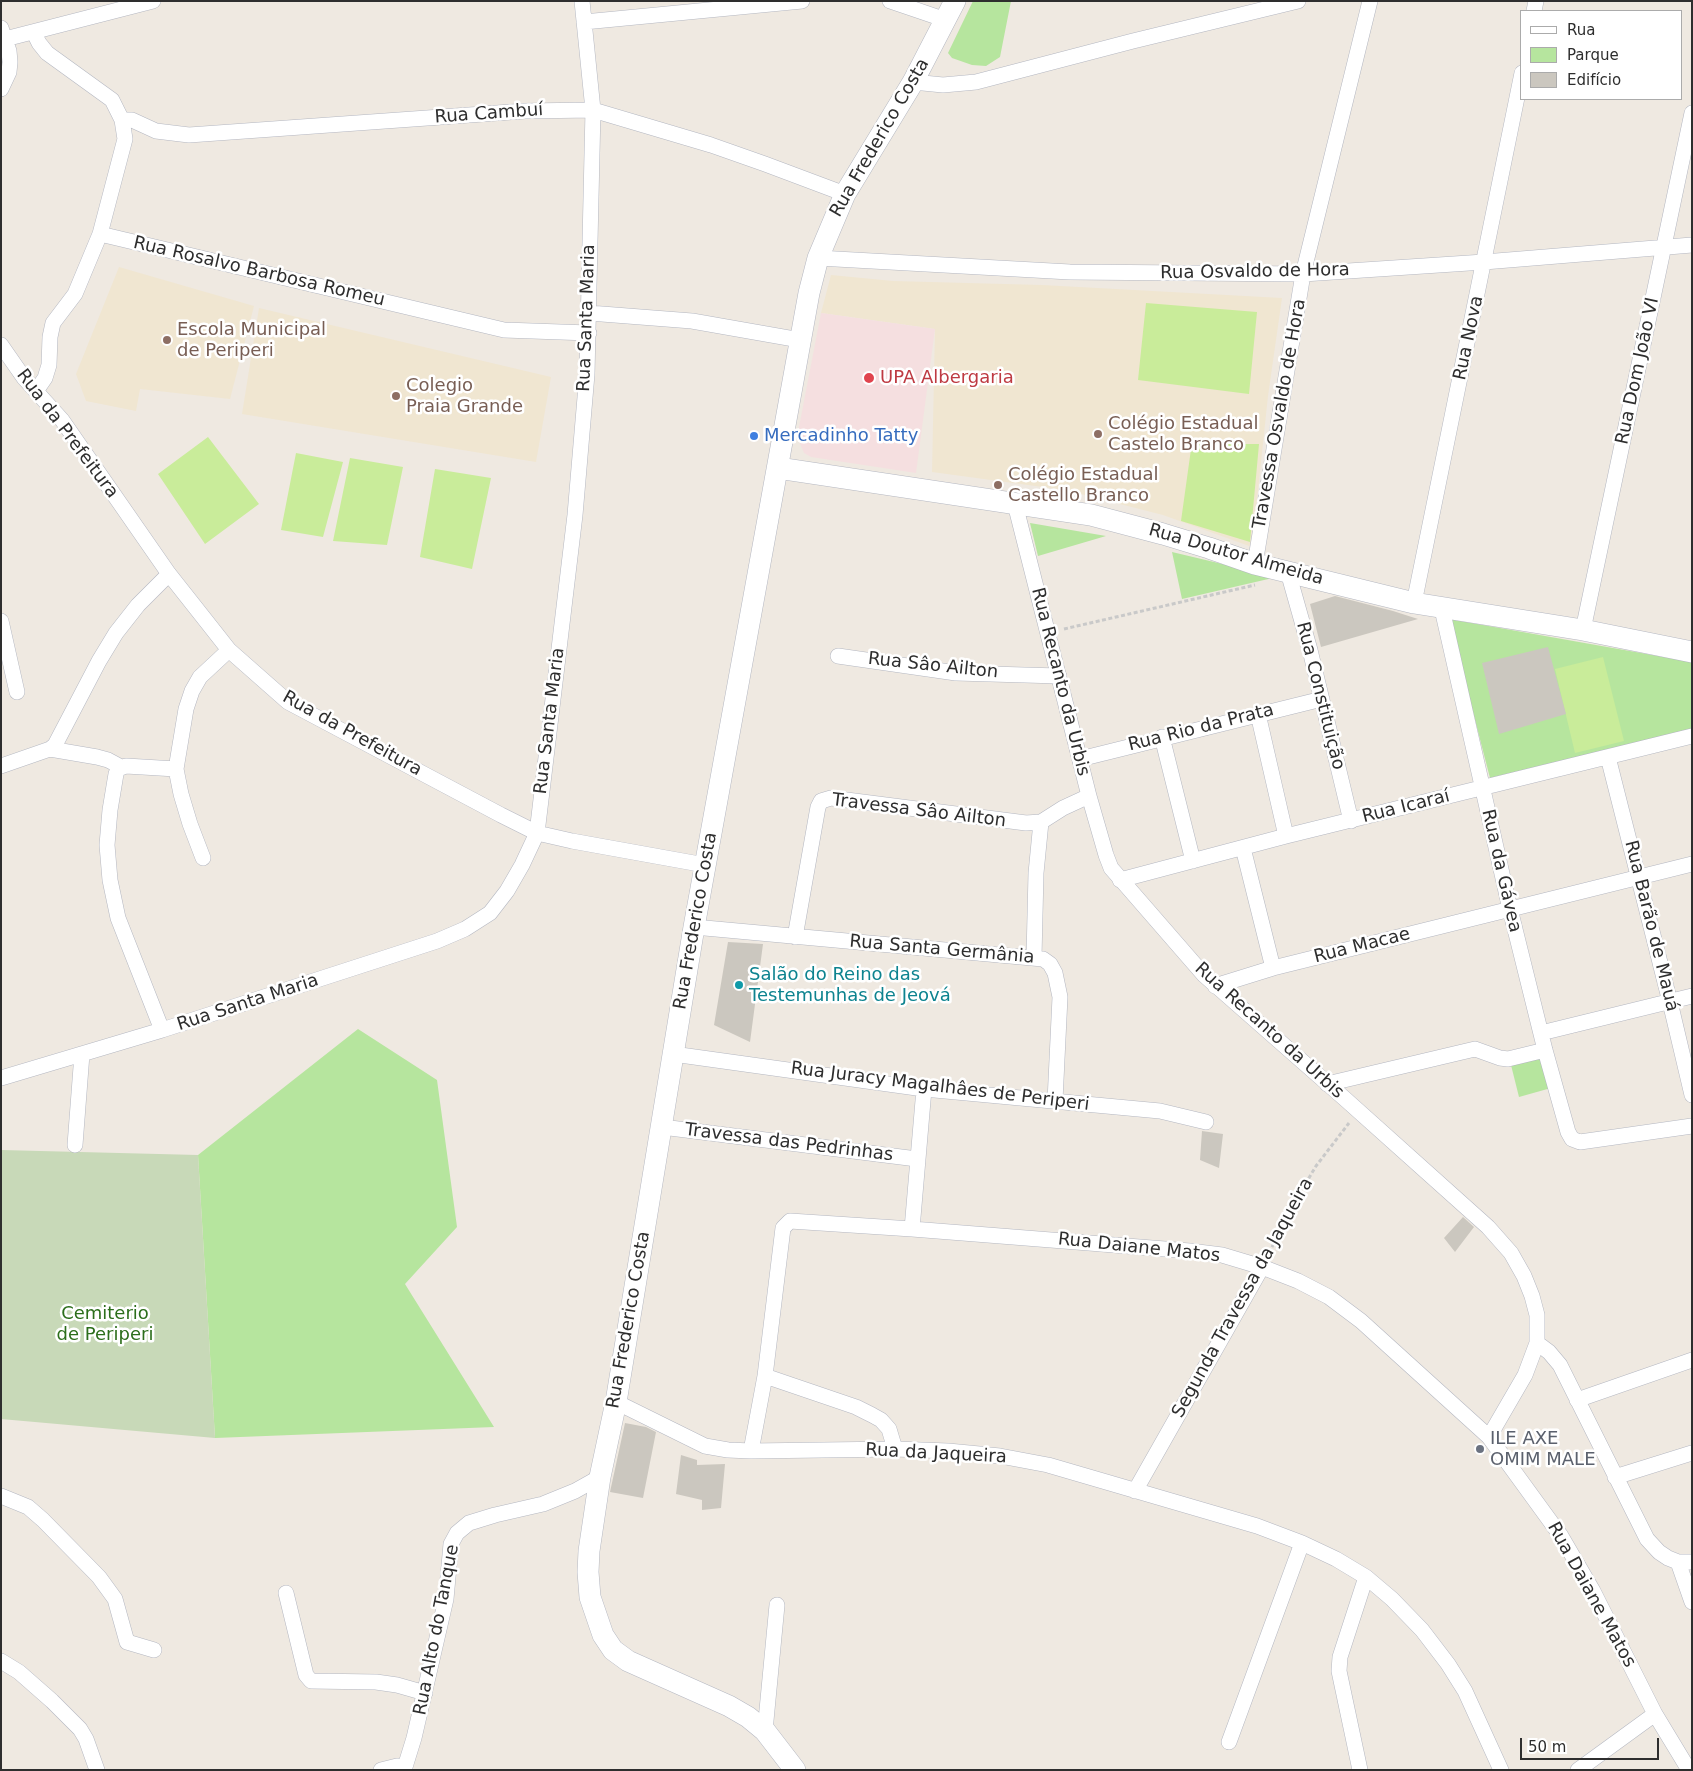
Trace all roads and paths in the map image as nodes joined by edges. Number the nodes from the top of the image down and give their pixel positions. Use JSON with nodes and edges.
{"nodes":[{"id":1,"x":153,"y":1,"type":"edge"},
{"id":2,"x":582,"y":1,"type":"edge"},
{"id":3,"x":802,"y":1,"type":"edge"},
{"id":4,"x":890,"y":1,"type":"edge"},
{"id":5,"x":1298,"y":1,"type":"edge"},
{"id":6,"x":1370,"y":1,"type":"edge"},
{"id":7,"x":950,"y":10,"type":"edge"},
{"id":8,"x":584,"y":22,"type":"junction"},
{"id":9,"x":34,"y":32,"type":"junction"},
{"id":10,"x":3,"y":33,"type":"edge"},
{"id":11,"x":914,"y":82,"type":"junction"},
{"id":12,"x":1520,"y":83,"type":"edge"},
{"id":13,"x":1,"y":89,"type":"edge"},
{"id":14,"x":593,"y":110,"type":"junction"},
{"id":15,"x":1692,"y":113,"type":"edge"},
{"id":16,"x":122,"y":120,"type":"junction"},
{"id":17,"x":845,"y":194,"type":"junction"},
{"id":18,"x":100,"y":234,"type":"junction"},
{"id":19,"x":1692,"y":245,"type":"edge"},
{"id":20,"x":1664,"y":247,"type":"junction"},
{"id":21,"x":818,"y":258,"type":"junction"},
{"id":22,"x":1484,"y":262,"type":"junction"},
{"id":23,"x":1303,"y":274,"type":"junction"},
{"id":24,"x":589,"y":313,"type":"junction"},
{"id":25,"x":588,"y":334,"type":"junction"},
{"id":26,"x":800,"y":340,"type":"junction"},
{"id":27,"x":1,"y":345,"type":"edge"},
{"id":28,"x":36,"y":391,"type":"junction"},
{"id":29,"x":778,"y":468,"type":"junction"},
{"id":30,"x":1014,"y":504,"type":"junction"},
{"id":31,"x":1254,"y":564,"type":"junction"},
{"id":32,"x":170,"y":574,"type":"junction"},
{"id":33,"x":1288,"y":574,"type":"junction"},
{"id":34,"x":1414,"y":603,"type":"junction"},
{"id":35,"x":1442,"y":609,"type":"junction"},
{"id":36,"x":1,"y":621,"type":"edge"},
{"id":37,"x":1583,"y":630,"type":"junction"},
{"id":38,"x":1048,"y":633,"type":"junction"},
{"id":39,"x":229,"y":650,"type":"junction"},
{"id":40,"x":1692,"y":652,"type":"edge"},
{"id":41,"x":838,"y":656,"type":"dead end"},
{"id":42,"x":1059,"y":676,"type":"junction"},
{"id":43,"x":17,"y":692,"type":"dead end"},
{"id":44,"x":1322,"y":699,"type":"junction"},
{"id":45,"x":1258,"y":714,"type":"junction"},
{"id":46,"x":1692,"y":736,"type":"edge"},
{"id":47,"x":1162,"y":737,"type":"junction"},
{"id":48,"x":50,"y":749,"type":"junction"},
{"id":49,"x":1608,"y":757,"type":"junction"},
{"id":50,"x":1080,"y":759,"type":"junction"},
{"id":51,"x":1,"y":766,"type":"edge"},
{"id":52,"x":121,"y":767,"type":"junction"},
{"id":53,"x":176,"y":769,"type":"junction"},
{"id":54,"x":1482,"y":787,"type":"junction"},
{"id":55,"x":1089,"y":796,"type":"junction"},
{"id":56,"x":1351,"y":821,"type":"junction"},
{"id":57,"x":1041,"y":822,"type":"junction"},
{"id":58,"x":537,"y":833,"type":"junction"},
{"id":59,"x":1286,"y":836,"type":"junction"},
{"id":60,"x":1243,"y":848,"type":"junction"},
{"id":61,"x":203,"y":858,"type":"dead end"},
{"id":62,"x":1193,"y":861,"type":"junction"},
{"id":63,"x":1692,"y":864,"type":"edge"},
{"id":64,"x":705,"y":865,"type":"junction"},
{"id":65,"x":1638,"y":876,"type":"junction"},
{"id":66,"x":1120,"y":880,"type":"junction"},
{"id":67,"x":1510,"y":909,"type":"junction"},
{"id":68,"x":694,"y":927,"type":"junction"},
{"id":69,"x":795,"y":937,"type":"junction"},
{"id":70,"x":1034,"y":957,"type":"junction"},
{"id":71,"x":1273,"y":968,"type":"junction"},
{"id":72,"x":1215,"y":986,"type":"junction"},
{"id":73,"x":1692,"y":996,"type":"edge"},
{"id":74,"x":1670,"y":1002,"type":"junction"},
{"id":75,"x":162,"y":1030,"type":"junction"},
{"id":76,"x":1541,"y":1033,"type":"junction"},
{"id":77,"x":1545,"y":1050,"type":"junction"},
{"id":78,"x":82,"y":1054,"type":"junction"},
{"id":79,"x":673,"y":1054,"type":"junction"},
{"id":80,"x":1,"y":1078,"type":"edge"},
{"id":81,"x":1327,"y":1084,"type":"junction"},
{"id":82,"x":924,"y":1089,"type":"junction"},
{"id":83,"x":1692,"y":1095,"type":"edge"},
{"id":84,"x":1055,"y":1101,"type":"junction"},
{"id":85,"x":1358,"y":1110,"type":"junction"},
{"id":86,"x":1206,"y":1122,"type":"dead end"},
{"id":87,"x":1692,"y":1126,"type":"edge"},
{"id":88,"x":662,"y":1127,"type":"junction"},
{"id":89,"x":75,"y":1145,"type":"dead end"},
{"id":90,"x":917,"y":1159,"type":"junction"},
{"id":91,"x":912,"y":1229,"type":"junction"},
{"id":92,"x":1262,"y":1266,"type":"junction"},
{"id":93,"x":1537,"y":1343,"type":"junction"},
{"id":94,"x":1692,"y":1360,"type":"edge"},
{"id":95,"x":764,"y":1376,"type":"junction"},
{"id":96,"x":1577,"y":1400,"type":"junction"},
{"id":97,"x":616,"y":1402,"type":"junction"},
{"id":98,"x":1489,"y":1437,"type":"junction"},
{"id":99,"x":894,"y":1449,"type":"junction"},
{"id":100,"x":751,"y":1451,"type":"junction"},
{"id":101,"x":1692,"y":1453,"type":"edge"},
{"id":102,"x":600,"y":1477,"type":"junction"},
{"id":103,"x":1615,"y":1477,"type":"junction"},
{"id":104,"x":1135,"y":1492,"type":"junction"},
{"id":105,"x":1,"y":1496,"type":"edge"},
{"id":106,"x":1302,"y":1543,"type":"junction"},
{"id":107,"x":1684,"y":1562,"type":"edge"},
{"id":108,"x":1366,"y":1577,"type":"junction"},
{"id":109,"x":286,"y":1593,"type":"dead end"},
{"id":110,"x":1692,"y":1602,"type":"edge"},
{"id":111,"x":777,"y":1606,"type":"dead end"},
{"id":112,"x":154,"y":1650,"type":"dead end"},
{"id":113,"x":1,"y":1661,"type":"edge"},
{"id":114,"x":425,"y":1693,"type":"junction"},
{"id":115,"x":1656,"y":1714,"type":"junction"},
{"id":116,"x":765,"y":1731,"type":"junction"},
{"id":117,"x":1229,"y":1742,"type":"dead end"},
{"id":118,"x":404,"y":1768,"type":"edge"},
{"id":119,"x":97,"y":1770,"type":"edge"},
{"id":120,"x":382,"y":1770,"type":"edge"},
{"id":121,"x":795,"y":1770,"type":"edge"},
{"id":122,"x":1360,"y":1770,"type":"edge"},
{"id":123,"x":1501,"y":1770,"type":"edge"},
{"id":124,"x":1578,"y":1770,"type":"edge"},
{"id":125,"x":1689,"y":1770,"type":"edge"}],
"edges":[{"from":1,"to":9,"type":"street"},
{"from":2,"to":8,"type":"street","name":"Rua Santa Maria"},
{"from":3,"to":8,"type":"street"},
{"from":4,"to":7,"type":"street"},
{"from":5,"to":11,"type":"street"},
{"from":6,"to":23,"type":"street","name":"Travessa Osvaldo de Hora"},
{"from":7,"to":11,"type":"main road","name":"Rua Frederico Costa"},
{"from":8,"to":14,"type":"street","name":"Rua Santa Maria"},
{"from":9,"to":10,"type":"street"},
{"from":9,"to":16,"type":"street"},
{"from":10,"to":13,"type":"street"},
{"from":11,"to":17,"type":"main road","name":"Rua Frederico Costa"},
{"from":12,"to":22,"type":"street","name":"Rua Nova"},
{"from":14,"to":16,"type":"street","name":"Rua Cambuí"},
{"from":14,"to":17,"type":"street","name":"Rua Cambuí"},
{"from":14,"to":24,"type":"street","name":"Rua Santa Maria"},
{"from":15,"to":20,"type":"street","name":"Rua Dom João VI"},
{"from":16,"to":18,"type":"street"},
{"from":17,"to":21,"type":"main road","name":"Rua Frederico Costa"},
{"from":18,"to":25,"type":"street","name":"Rua Rosalvo Barbosa Romeu"},
{"from":18,"to":28,"type":"street"},
{"from":19,"to":20,"type":"street","name":"Rua Osvaldo de Hora"},
{"from":20,"to":22,"type":"street","name":"Rua Osvaldo de Hora"},
{"from":20,"to":37,"type":"street","name":"Rua Dom João VI"},
{"from":21,"to":23,"type":"street","name":"Rua Osvaldo de Hora"},
{"from":21,"to":26,"type":"main road","name":"Rua Frederico Costa"},
{"from":22,"to":23,"type":"street","name":"Rua Osvaldo de Hora"},
{"from":22,"to":34,"type":"street","name":"Rua Nova"},
{"from":23,"to":31,"type":"street","name":"Travessa Osvaldo de Hora"},
{"from":24,"to":25,"type":"street","name":"Rua Santa Maria"},
{"from":24,"to":26,"type":"street"},
{"from":25,"to":58,"type":"street","name":"Rua Santa Maria"},
{"from":26,"to":29,"type":"main road","name":"Rua Frederico Costa"},
{"from":27,"to":28,"type":"street","name":"Rua da Prefeitura"},
{"from":28,"to":32,"type":"street","name":"Rua da Prefeitura"},
{"from":29,"to":30,"type":"main road","name":"Rua Doutor Almeida"},
{"from":29,"to":64,"type":"main road","name":"Rua Frederico Costa"},
{"from":30,"to":31,"type":"main road","name":"Rua Doutor Almeida"},
{"from":30,"to":38,"type":"street","name":"Rua Recanto da Urbis"},
{"from":31,"to":33,"type":"main road","name":"Rua Doutor Almeida"},
{"from":32,"to":39,"type":"street","name":"Rua da Prefeitura"},
{"from":32,"to":48,"type":"street"},
{"from":33,"to":34,"type":"main road","name":"Rua Doutor Almeida"},
{"from":33,"to":38,"type":"path"},
{"from":33,"to":44,"type":"street","name":"Rua Constituição"},
{"from":34,"to":35,"type":"main road","name":"Rua Doutor Almeida"},
{"from":35,"to":37,"type":"main road","name":"Rua Doutor Almeida"},
{"from":35,"to":54,"type":"street","name":"Rua da Gávea"},
{"from":36,"to":43,"type":"street"},
{"from":37,"to":40,"type":"main road","name":"Rua Doutor Almeida"},
{"from":38,"to":42,"type":"street","name":"Rua Recanto da Urbis"},
{"from":39,"to":53,"type":"street"},
{"from":39,"to":58,"type":"street","name":"Rua da Prefeitura"},
{"from":41,"to":42,"type":"street","name":"Rua Sâo Ailton"},
{"from":42,"to":50,"type":"street","name":"Rua Recanto da Urbis"},
{"from":44,"to":45,"type":"street","name":"Rua Rio da Prata"},
{"from":44,"to":56,"type":"street","name":"Rua Constituição"},
{"from":45,"to":47,"type":"street","name":"Rua Rio da Prata"},
{"from":45,"to":59,"type":"street"},
{"from":46,"to":49,"type":"street","name":"Rua Icaraí"},
{"from":47,"to":50,"type":"street","name":"Rua Rio da Prata"},
{"from":47,"to":62,"type":"street"},
{"from":48,"to":51,"type":"street"},
{"from":48,"to":52,"type":"street"},
{"from":49,"to":54,"type":"street","name":"Rua Icaraí"},
{"from":49,"to":65,"type":"street","name":"Rua Barão de Mauá"},
{"from":50,"to":55,"type":"street","name":"Rua Recanto da Urbis"},
{"from":52,"to":53,"type":"street"},
{"from":52,"to":75,"type":"street"},
{"from":53,"to":61,"type":"street"},
{"from":54,"to":56,"type":"street","name":"Rua Icaraí"},
{"from":54,"to":67,"type":"street","name":"Rua da Gávea"},
{"from":55,"to":57,"type":"street"},
{"from":55,"to":66,"type":"street","name":"Rua Recanto da Urbis"},
{"from":56,"to":59,"type":"street","name":"Rua Icaraí"},
{"from":57,"to":69,"type":"street","name":"Travessa Sâo Ailton"},
{"from":57,"to":70,"type":"street"},
{"from":58,"to":64,"type":"street","name":"Rua da Prefeitura"},
{"from":58,"to":75,"type":"street","name":"Rua Santa Maria"},
{"from":59,"to":60,"type":"street","name":"Rua Icaraí"},
{"from":60,"to":62,"type":"street","name":"Rua Icaraí"},
{"from":60,"to":71,"type":"street"},
{"from":62,"to":66,"type":"street","name":"Rua Icaraí"},
{"from":63,"to":65,"type":"street","name":"Rua Macae"},
{"from":64,"to":68,"type":"main road","name":"Rua Frederico Costa"},
{"from":65,"to":67,"type":"street","name":"Rua Macae"},
{"from":65,"to":74,"type":"street","name":"Rua Barão de Mauá"},
{"from":66,"to":72,"type":"street","name":"Rua Recanto da Urbis"},
{"from":67,"to":71,"type":"street","name":"Rua Macae"},
{"from":67,"to":76,"type":"street","name":"Rua da Gávea"},
{"from":68,"to":69,"type":"street","name":"Rua Santa Germânia"},
{"from":68,"to":79,"type":"main road","name":"Rua Frederico Costa"},
{"from":69,"to":70,"type":"street","name":"Rua Santa Germânia"},
{"from":70,"to":84,"type":"street","name":"Rua Santa Germânia"},
{"from":71,"to":72,"type":"street","name":"Rua Macae"},
{"from":72,"to":81,"type":"street","name":"Rua Recanto da Urbis"},
{"from":73,"to":74,"type":"street"},
{"from":74,"to":76,"type":"street"},
{"from":74,"to":83,"type":"street","name":"Rua Barão de Mauá"},
{"from":75,"to":78,"type":"street","name":"Rua Santa Maria"},
{"from":76,"to":77,"type":"street","name":"Rua da Gávea"},
{"from":77,"to":81,"type":"street"},
{"from":77,"to":87,"type":"street","name":"Rua da Gávea"},
{"from":78,"to":80,"type":"street","name":"Rua Santa Maria"},
{"from":78,"to":89,"type":"street"},
{"from":79,"to":82,"type":"street","name":"Rua Juracy Magalhâes de Periperi"},
{"from":79,"to":88,"type":"main road","name":"Rua Frederico Costa"},
{"from":81,"to":85,"type":"street","name":"Rua Recanto da Urbis"},
{"from":82,"to":84,"type":"street","name":"Rua Juracy Magalhâes de Periperi"},
{"from":82,"to":90,"type":"street"},
{"from":84,"to":86,"type":"street","name":"Rua Juracy Magalhâes de Periperi"},
{"from":85,"to":92,"type":"path","name":"Segunda Travessa da Jaqueira"},
{"from":85,"to":93,"type":"street","name":"Rua Recanto da Urbis"},
{"from":88,"to":90,"type":"street","name":"Travessa das Pedrinhas"},
{"from":88,"to":97,"type":"main road","name":"Rua Frederico Costa"},
{"from":90,"to":91,"type":"street"},
{"from":91,"to":92,"type":"street","name":"Rua Daiane Matos"},
{"from":91,"to":95,"type":"street","name":"Rua Daiane Matos"},
{"from":92,"to":98,"type":"street","name":"Rua Daiane Matos"},
{"from":92,"to":104,"type":"street","name":"Segunda Travessa da Jaqueira"},
{"from":93,"to":96,"type":"street"},
{"from":93,"to":98,"type":"street","name":"Rua Recanto da Urbis"},
{"from":94,"to":96,"type":"street"},
{"from":95,"to":99,"type":"street"},
{"from":95,"to":100,"type":"street","name":"Rua Daiane Matos"},
{"from":96,"to":103,"type":"street"},
{"from":97,"to":100,"type":"street","name":"Rua da Jaqueira"},
{"from":97,"to":102,"type":"main road","name":"Rua Frederico Costa"},
{"from":98,"to":115,"type":"street","name":"Rua Daiane Matos"},
{"from":99,"to":100,"type":"street","name":"Rua da Jaqueira"},
{"from":99,"to":104,"type":"street","name":"Rua da Jaqueira"},
{"from":101,"to":103,"type":"street"},
{"from":102,"to":114,"type":"street","name":"Rua Alto do Tanque"},
{"from":102,"to":116,"type":"main road","name":"Rua Frederico Costa"},
{"from":103,"to":107,"type":"street"},
{"from":104,"to":106,"type":"street","name":"Rua da Jaqueira"},
{"from":105,"to":112,"type":"street"},
{"from":106,"to":108,"type":"street","name":"Rua da Jaqueira"},
{"from":106,"to":117,"type":"street"},
{"from":107,"to":110,"type":"street"},
{"from":108,"to":122,"type":"street"},
{"from":108,"to":123,"type":"street","name":"Rua da Jaqueira"},
{"from":109,"to":114,"type":"street"},
{"from":111,"to":116,"type":"street"},
{"from":113,"to":119,"type":"street"},
{"from":114,"to":118,"type":"street","name":"Rua Alto do Tanque"},
{"from":115,"to":124,"type":"street"},
{"from":115,"to":125,"type":"street","name":"Rua Daiane Matos"},
{"from":116,"to":121,"type":"main road","name":"Rua Frederico Costa"},
{"from":118,"to":120,"type":"street","name":"Rua Alto do Tanque"}]}
